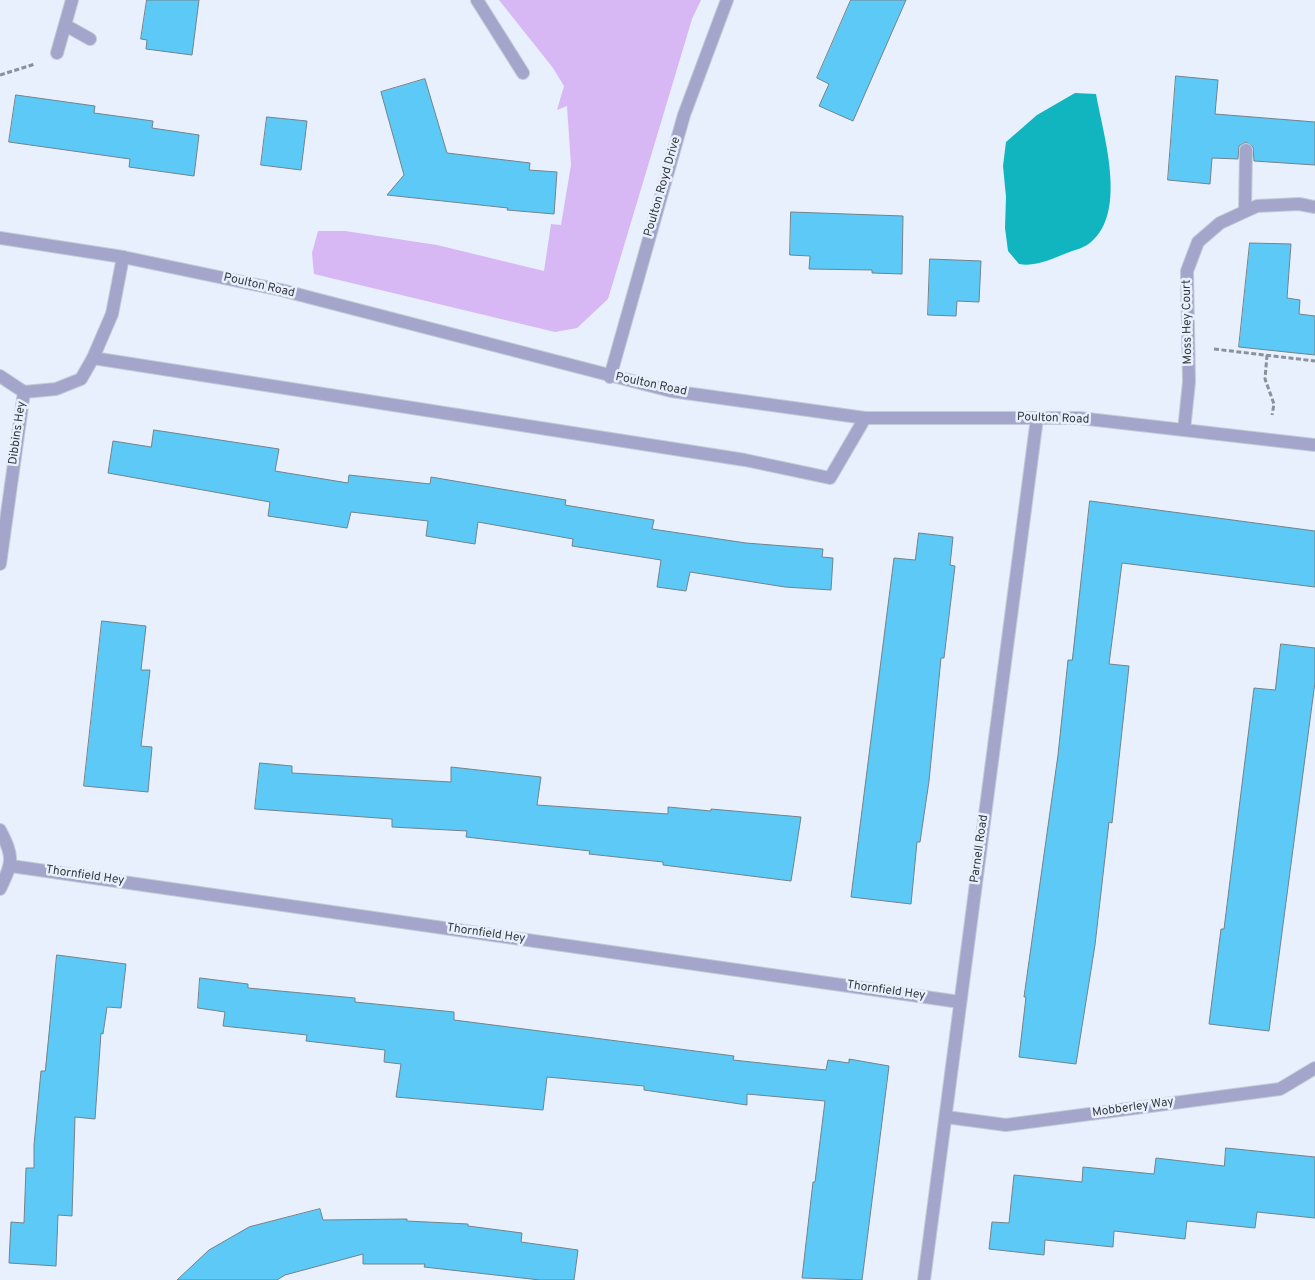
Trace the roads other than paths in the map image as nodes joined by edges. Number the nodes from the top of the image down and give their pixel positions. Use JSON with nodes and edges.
{"nodes":[{"id":1,"x":72,"y":0,"type":"edge"},
{"id":2,"x":478,"y":0,"type":"edge"},
{"id":3,"x":727,"y":0,"type":"edge"},
{"id":4,"x":65,"y":25,"type":"junction"},
{"id":5,"x":90,"y":39,"type":"dead end"},
{"id":6,"x":57,"y":53,"type":"road end"},
{"id":7,"x":523,"y":73,"type":"dead end"},
{"id":8,"x":1246,"y":150,"type":"dead end"},
{"id":9,"x":1315,"y":207,"type":"edge"},
{"id":10,"x":1245,"y":212,"type":"junction"},
{"id":11,"x":0,"y":238,"type":"edge"},
{"id":12,"x":123,"y":257,"type":"junction"},
{"id":13,"x":93,"y":358,"type":"junction"},
{"id":14,"x":0,"y":376,"type":"edge"},
{"id":15,"x":610,"y":377,"type":"junction"},
{"id":16,"x":24,"y":392,"type":"junction"},
{"id":17,"x":865,"y":418,"type":"junction"},
{"id":18,"x":1037,"y":418,"type":"junction"},
{"id":19,"x":1184,"y":430,"type":"junction"},
{"id":20,"x":1315,"y":445,"type":"edge"},
{"id":21,"x":0,"y":564,"type":"edge"},
{"id":22,"x":0,"y":830,"type":"edge"},
{"id":23,"x":11,"y":866,"type":"junction"},
{"id":24,"x":0,"y":889,"type":"edge"},
{"id":25,"x":960,"y":1002,"type":"junction"},
{"id":26,"x":1315,"y":1068,"type":"edge"},
{"id":27,"x":946,"y":1117,"type":"junction"},
{"id":28,"x":924,"y":1280,"type":"edge"}],
"edges":[{"from":1,"to":4,"type":"street"},
{"from":2,"to":7,"type":"street"},
{"from":3,"to":15,"type":"street","name":"Poulton Royd Drive"},
{"from":4,"to":5,"type":"street"},
{"from":4,"to":6,"type":"street"},
{"from":8,"to":10,"type":"street"},
{"from":9,"to":10,"type":"street","name":"Moss Hey Court"},
{"from":10,"to":19,"type":"street","name":"Moss Hey Court"},
{"from":11,"to":12,"type":"street","name":"Poulton Road"},
{"from":12,"to":13,"type":"street","name":"Dibbins Hey"},
{"from":12,"to":15,"type":"street","name":"Poulton Road"},
{"from":13,"to":16,"type":"street","name":"Dibbins Hey"},
{"from":13,"to":17,"type":"street"},
{"from":14,"to":16,"type":"street","name":"Dibbins Hey"},
{"from":15,"to":17,"type":"street","name":"Poulton Road"},
{"from":16,"to":21,"type":"street","name":"Dibbins Hey"},
{"from":17,"to":18,"type":"street","name":"Poulton Road"},
{"from":18,"to":19,"type":"street","name":"Poulton Road"},
{"from":18,"to":25,"type":"street","name":"Parnell Road"},
{"from":19,"to":20,"type":"street","name":"Poulton Road"},
{"from":22,"to":23,"type":"street"},
{"from":23,"to":24,"type":"street"},
{"from":23,"to":25,"type":"street","name":"Thornfield Hey"},
{"from":25,"to":27,"type":"street","name":"Parnell Road"},
{"from":26,"to":27,"type":"street","name":"Mobberley Way"},
{"from":27,"to":28,"type":"street","name":"Parnell Road"}]}
